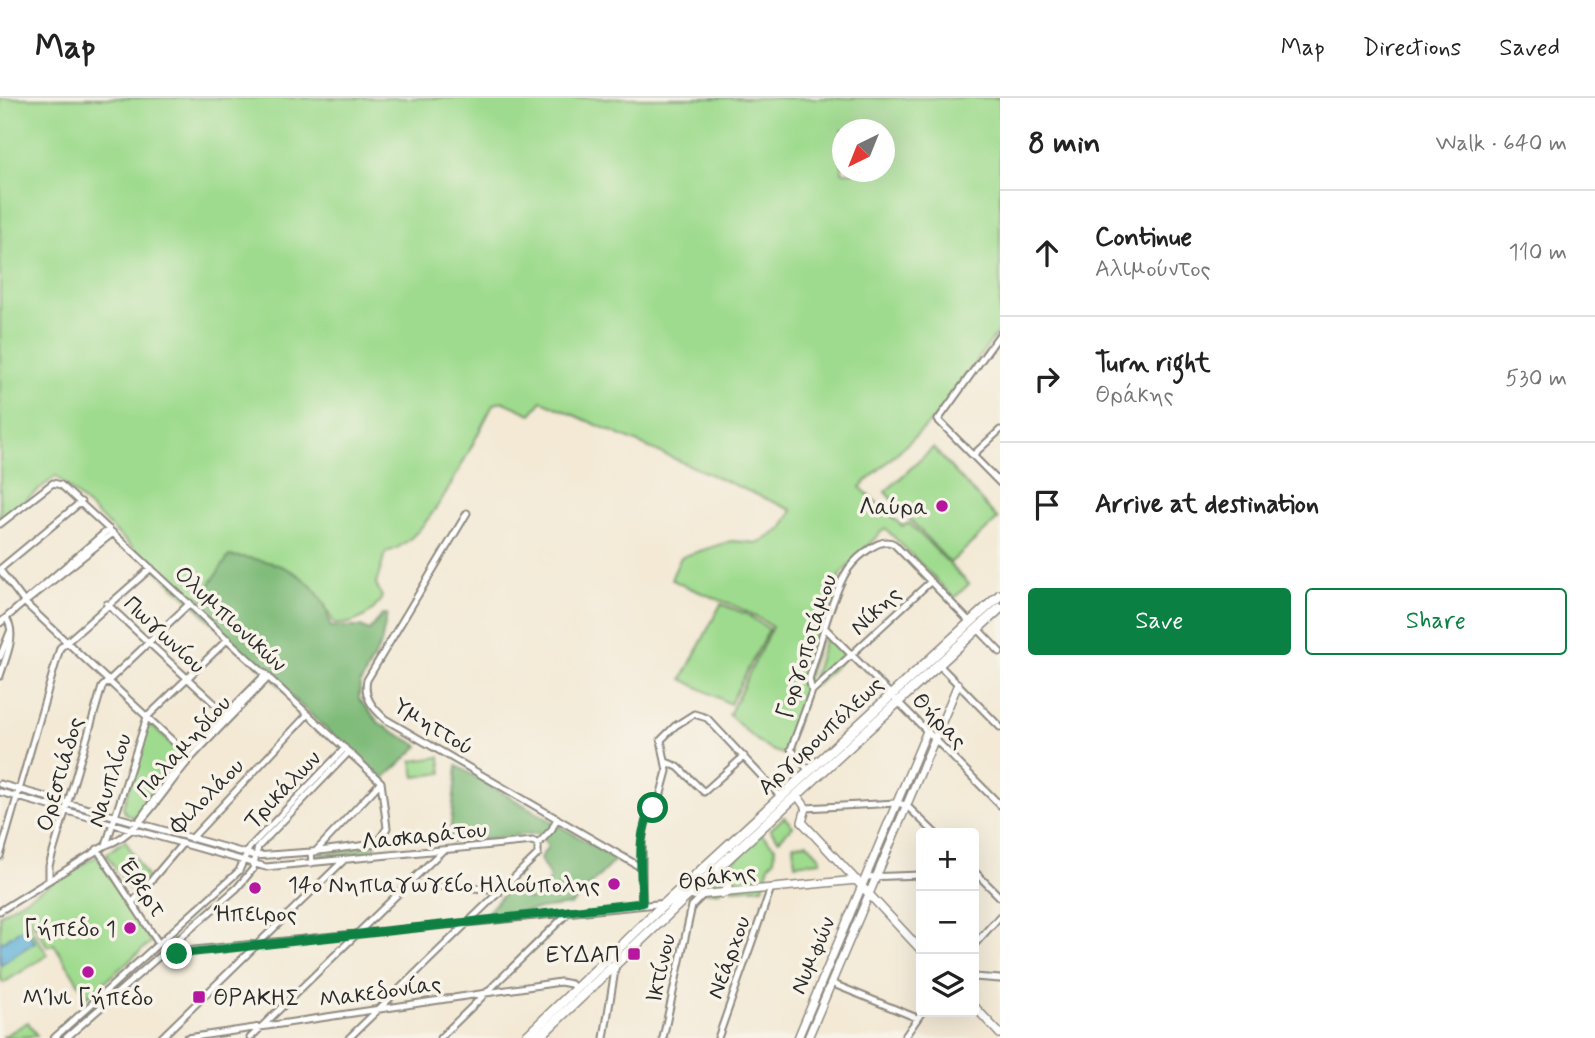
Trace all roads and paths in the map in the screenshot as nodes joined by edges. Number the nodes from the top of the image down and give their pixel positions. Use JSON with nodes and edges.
{"nodes":[{"id":1,"x":1000,"y":334,"type":"edge"},
{"id":2,"x":1000,"y":430,"type":"edge"},
{"id":3,"x":973,"y":455,"type":"junction"},
{"id":4,"x":1000,"y":483,"type":"edge"},
{"id":5,"x":81,"y":502,"type":"junction"},
{"id":6,"x":467,"y":513,"type":"dead end"},
{"id":7,"x":0,"y":524,"type":"edge"},
{"id":8,"x":111,"y":531,"type":"junction"},
{"id":9,"x":151,"y":568,"type":"junction"},
{"id":10,"x":0,"y":570,"type":"edge"},
{"id":11,"x":930,"y":582,"type":"junction"},
{"id":12,"x":1000,"y":594,"type":"edge"},
{"id":13,"x":27,"y":601,"type":"junction"},
{"id":14,"x":190,"y":603,"type":"junction"},
{"id":15,"x":107,"y":604,"type":"junction"},
{"id":16,"x":1000,"y":608,"type":"edge"},
{"id":17,"x":6,"y":618,"type":"junction"},
{"id":18,"x":0,"y":623,"type":"edge"},
{"id":19,"x":974,"y":626,"type":"junction"},
{"id":20,"x":826,"y":629,"type":"junction"},
{"id":21,"x":10,"y":632,"type":"junction"},
{"id":22,"x":228,"y":639,"type":"junction"},
{"id":23,"x":65,"y":642,"type":"junction"},
{"id":24,"x":148,"y":642,"type":"junction"},
{"id":25,"x":1000,"y":652,"type":"edge"},
{"id":26,"x":852,"y":655,"type":"junction"},
{"id":27,"x":0,"y":657,"type":"edge"},
{"id":28,"x":939,"y":665,"type":"junction"},
{"id":29,"x":0,"y":676,"type":"edge"},
{"id":30,"x":267,"y":676,"type":"junction"},
{"id":31,"x":187,"y":678,"type":"junction"},
{"id":32,"x":107,"y":680,"type":"junction"},
{"id":33,"x":958,"y":684,"type":"junction"},
{"id":34,"x":812,"y":691,"type":"junction"},
{"id":35,"x":895,"y":698,"type":"junction"},
{"id":36,"x":308,"y":714,"type":"junction"},
{"id":37,"x":228,"y":716,"type":"junction"},
{"id":38,"x":147,"y":717,"type":"junction"},
{"id":39,"x":1000,"y":727,"type":"edge"},
{"id":40,"x":926,"y":731,"type":"junction"},
{"id":41,"x":934,"y":739,"type":"junction"},
{"id":42,"x":347,"y":750,"type":"junction"},
{"id":43,"x":189,"y":756,"type":"junction"},
{"id":44,"x":744,"y":756,"type":"junction"},
{"id":45,"x":666,"y":762,"type":"junction"},
{"id":46,"x":810,"y":771,"type":"junction"},
{"id":47,"x":381,"y":783,"type":"junction"},
{"id":48,"x":0,"y":784,"type":"edge"},
{"id":49,"x":19,"y":789,"type":"junction"},
{"id":50,"x":0,"y":792,"type":"edge"},
{"id":51,"x":797,"y":795,"type":"junction"},
{"id":52,"x":17,"y":797,"type":"junction"},
{"id":53,"x":782,"y":797,"type":"junction"},
{"id":54,"x":69,"y":803,"type":"junction"},
{"id":55,"x":896,"y":803,"type":"junction"},
{"id":56,"x":906,"y":805,"type":"junction"},
{"id":57,"x":1000,"y":805,"type":"edge"},
{"id":58,"x":806,"y":808,"type":"junction"},
{"id":59,"x":66,"y":811,"type":"junction"},
{"id":60,"x":116,"y":817,"type":"junction"},
{"id":61,"x":557,"y":818,"type":"junction"},
{"id":62,"x":138,"y":821,"type":"junction"},
{"id":63,"x":114,"y":824,"type":"junction"},
{"id":64,"x":930,"y":828,"type":"edge"},
{"id":65,"x":132,"y":829,"type":"junction"},
{"id":66,"x":191,"y":839,"type":"junction"},
{"id":67,"x":182,"y":844,"type":"junction"},
{"id":68,"x":538,"y":844,"type":"junction"},
{"id":69,"x":106,"y":845,"type":"junction"},
{"id":70,"x":97,"y":849,"type":"junction"},
{"id":71,"x":442,"y":850,"type":"junction"},
{"id":72,"x":313,"y":852,"type":"junction"},
{"id":73,"x":246,"y":854,"type":"junction"},
{"id":74,"x":0,"y":856,"type":"edge"},
{"id":75,"x":255,"y":856,"type":"junction"},
{"id":76,"x":342,"y":861,"type":"junction"},
{"id":77,"x":245,"y":862,"type":"junction"},
{"id":78,"x":312,"y":863,"type":"junction"},
{"id":79,"x":253,"y":865,"type":"junction"},
{"id":80,"x":642,"y":868,"type":"junction"},
{"id":81,"x":713,"y":873,"type":"junction"},
{"id":82,"x":916,"y":875,"type":"edge"},
{"id":83,"x":979,"y":876,"type":"edge"},
{"id":84,"x":866,"y":877,"type":"junction"},
{"id":85,"x":876,"y":877,"type":"junction"},
{"id":86,"x":49,"y":879,"type":"junction"},
{"id":87,"x":859,"y":883,"type":"junction"},
{"id":88,"x":688,"y":884,"type":"junction"},
{"id":89,"x":409,"y":885,"type":"junction"},
{"id":90,"x":771,"y":888,"type":"junction"},
{"id":91,"x":499,"y":892,"type":"junction"},
{"id":92,"x":722,"y":894,"type":"junction"},
{"id":93,"x":869,"y":894,"type":"junction"},
{"id":94,"x":687,"y":896,"type":"junction"},
{"id":95,"x":702,"y":896,"type":"junction"},
{"id":96,"x":1000,"y":897,"type":"edge"},
{"id":97,"x":132,"y":903,"type":"junction"},
{"id":98,"x":642,"y":903,"type":"junction"},
{"id":99,"x":667,"y":903,"type":"junction"},
{"id":100,"x":692,"y":906,"type":"junction"},
{"id":101,"x":0,"y":911,"type":"edge"},
{"id":102,"x":570,"y":911,"type":"junction"},
{"id":103,"x":1000,"y":916,"type":"edge"},
{"id":104,"x":469,"y":922,"type":"junction"},
{"id":105,"x":357,"y":934,"type":"junction"},
{"id":106,"x":979,"y":939,"type":"edge"},
{"id":107,"x":159,"y":944,"type":"junction"},
{"id":108,"x":258,"y":944,"type":"junction"},
{"id":109,"x":916,"y":945,"type":"edge"},
{"id":110,"x":164,"y":953,"type":"junction"},
{"id":111,"x":616,"y":964,"type":"junction"},
{"id":112,"x":979,"y":977,"type":"edge"},
{"id":113,"x":1000,"y":979,"type":"edge"},
{"id":114,"x":831,"y":983,"type":"junction"},
{"id":115,"x":576,"y":989,"type":"junction"},
{"id":116,"x":485,"y":994,"type":"junction"},
{"id":117,"x":380,"y":1009,"type":"junction"},
{"id":118,"x":979,"y":1011,"type":"edge"},
{"id":119,"x":917,"y":1018,"type":"joint"},
{"id":120,"x":262,"y":1027,"type":"junction"},
{"id":121,"x":1000,"y":1034,"type":"edge"},
{"id":122,"x":54,"y":1038,"type":"edge"},
{"id":123,"x":66,"y":1038,"type":"edge"},
{"id":124,"x":161,"y":1038,"type":"edge"},
{"id":125,"x":187,"y":1038,"type":"edge"},
{"id":126,"x":250,"y":1038,"type":"edge"},
{"id":127,"x":349,"y":1038,"type":"edge"},
{"id":128,"x":440,"y":1038,"type":"edge"},
{"id":129,"x":525,"y":1038,"type":"edge"},
{"id":130,"x":538,"y":1038,"type":"edge"},
{"id":131,"x":604,"y":1038,"type":"edge"},
{"id":132,"x":663,"y":1038,"type":"edge"},
{"id":133,"x":718,"y":1038,"type":"edge"},
{"id":134,"x":798,"y":1038,"type":"edge"},
{"id":135,"x":808,"y":1038,"type":"edge"},
{"id":136,"x":904,"y":1038,"type":"edge"}],
"edges":[{"from":1,"to":3,"type":"street"},
{"from":2,"to":3,"type":"street"},
{"from":3,"to":4,"type":"street"},
{"from":5,"to":7,"type":"street","name":"Ολυμπιονικών"},
{"from":5,"to":8,"type":"street","name":"Ολυμπιονικών"},
{"from":5,"to":10,"type":"street"},
{"from":6,"to":61,"type":"street","name":"Υμηττού"},
{"from":8,"to":9,"type":"street","name":"Ολυμπιονικών"},
{"from":8,"to":13,"type":"street"},
{"from":9,"to":14,"type":"street","name":"Ολυμπιονικών"},
{"from":9,"to":15,"type":"street"},
{"from":10,"to":13,"type":"street"},
{"from":11,"to":19,"type":"street"},
{"from":11,"to":20,"type":"street","name":"Γοργοποτάμου"},
{"from":11,"to":26,"type":"street","name":"Νίκης"},
{"from":12,"to":19,"type":"main road","name":"Αργυρουπόλεως"},
{"from":13,"to":17,"type":"street"},
{"from":13,"to":23,"type":"street"},
{"from":14,"to":22,"type":"street","name":"Ολυμπιονικών"},
{"from":14,"to":24,"type":"street"},
{"from":15,"to":23,"type":"street"},
{"from":15,"to":24,"type":"street","name":"Πωγωνίου"},
{"from":16,"to":19,"type":"main road","name":"Αργυρουπόλεως"},
{"from":17,"to":18,"type":"street"},
{"from":17,"to":21,"type":"street"},
{"from":19,"to":25,"type":"street"},
{"from":19,"to":28,"type":"main road","name":"Αργυρουπόλεως"},
{"from":19,"to":35,"type":"main road","name":"Αργυρουπόλεως"},
{"from":20,"to":26,"type":"street","name":"Θήρας"},
{"from":20,"to":34,"type":"street","name":"Γοργοποτάμου"},
{"from":21,"to":27,"type":"street"},
{"from":21,"to":29,"type":"street"},
{"from":22,"to":30,"type":"street","name":"Ολυμπιονικών"},
{"from":22,"to":31,"type":"street"},
{"from":23,"to":32,"type":"street"},
{"from":23,"to":49,"type":"street"},
{"from":24,"to":31,"type":"street","name":"Πωγωνίου"},
{"from":24,"to":32,"type":"street"},
{"from":26,"to":34,"type":"street","name":"Νίκης"},
{"from":26,"to":35,"type":"street","name":"Θήρας"},
{"from":28,"to":33,"type":"street"},
{"from":28,"to":35,"type":"main road","name":"Αργυρουπόλεως"},
{"from":30,"to":36,"type":"street","name":"Ολυμπιονικών"},
{"from":30,"to":37,"type":"street","name":"Παλαμηδίου"},
{"from":31,"to":37,"type":"street","name":"Πωγωνίου"},
{"from":31,"to":38,"type":"street"},
{"from":32,"to":38,"type":"street"},
{"from":32,"to":54,"type":"street","name":"Ορεστιάδος"},
{"from":33,"to":39,"type":"street"},
{"from":33,"to":41,"type":"street","name":"Νυμφών"},
{"from":34,"to":46,"type":"street","name":"Γοργοποτάμου"},
{"from":35,"to":40,"type":"street","name":"Θήρας"},
{"from":35,"to":46,"type":"main road","name":"Αργυρουπόλεως"},
{"from":35,"to":51,"type":"main road","name":"Αργυρουπόλεως"},
{"from":36,"to":42,"type":"street","name":"Ολυμπιονικών"},
{"from":36,"to":66,"type":"street","name":"Φιλολάου"},
{"from":37,"to":43,"type":"street","name":"Παλαμηδίου"},
{"from":38,"to":43,"type":"street"},
{"from":38,"to":60,"type":"street","name":"Ναυπλίου"},
{"from":40,"to":41,"type":"street","name":"Θήρας"},
{"from":40,"to":55,"type":"street","name":"Νυμφών"},
{"from":41,"to":56,"type":"street","name":"Νυμφών"},
{"from":41,"to":57,"type":"street","name":"Θήρας"},
{"from":42,"to":47,"type":"street","name":"Ολυμπιονικών"},
{"from":42,"to":73,"type":"street","name":"Τρικάλων"},
{"from":42,"to":75,"type":"street","name":"Τρικάλων"},
{"from":43,"to":62,"type":"street","name":"Παλαμηδίου"},
{"from":44,"to":45,"type":"street"},
{"from":44,"to":45,"type":"street"},
{"from":44,"to":53,"type":"street"},
{"from":45,"to":80,"type":"street"},
{"from":46,"to":53,"type":"main road","name":"Αργυρουπόλεως"},
{"from":47,"to":72,"type":"street"},
{"from":47,"to":72,"type":"street","name":"Λασκαράτου"},
{"from":48,"to":49,"type":"street","name":"Λασκαράτου"},
{"from":49,"to":52,"type":"street"},
{"from":49,"to":54,"type":"street","name":"Λασκαράτου"},
{"from":50,"to":52,"type":"street"},
{"from":51,"to":58,"type":"street"},
{"from":51,"to":81,"type":"main road","name":"Αργυρουπόλεως"},
{"from":52,"to":59,"type":"street"},
{"from":52,"to":74,"type":"street"},
{"from":53,"to":88,"type":"main road","name":"Αργυρουπόλεως"},
{"from":54,"to":59,"type":"street","name":"Ορεστιάδος"},
{"from":54,"to":60,"type":"street","name":"Λασκαράτου"},
{"from":55,"to":56,"type":"street"},
{"from":55,"to":58,"type":"street"},
{"from":55,"to":84,"type":"street","name":"Νυμφών"},
{"from":56,"to":64,"type":"street"},
{"from":56,"to":85,"type":"street","name":"Νυμφών"},
{"from":58,"to":87,"type":"street"},
{"from":59,"to":63,"type":"street"},
{"from":59,"to":86,"type":"street","name":"Ορεστιάδος"},
{"from":60,"to":62,"type":"street","name":"Λασκαράτου"},
{"from":60,"to":63,"type":"street","name":"Ναυπλίου"},
{"from":61,"to":68,"type":"street"},
{"from":61,"to":80,"type":"street","name":"Υμηττού"},
{"from":62,"to":65,"type":"street","name":"Παλαμηδίου"},
{"from":62,"to":66,"type":"street","name":"Λασκαράτου"},
{"from":63,"to":65,"type":"street"},
{"from":63,"to":69,"type":"street","name":"Ναυπλίου"},
{"from":65,"to":67,"type":"street"},
{"from":65,"to":69,"type":"street"},
{"from":66,"to":67,"type":"street","name":"Φιλολάου"},
{"from":66,"to":73,"type":"street","name":"Λασκαράτου"},
{"from":67,"to":77,"type":"street"},
{"from":67,"to":97,"type":"street","name":"Φιλολάου"},
{"from":68,"to":71,"type":"street","name":"Λασκαράτου"},
{"from":68,"to":91,"type":"street"},
{"from":69,"to":70,"type":"street","name":"Ναυπλίου"},
{"from":70,"to":86,"type":"street","name":"Ναυπλίου"},
{"from":70,"to":97,"type":"street","name":"Έβερτ"},
{"from":71,"to":76,"type":"street","name":"Λασκαράτου"},
{"from":71,"to":89,"type":"street"},
{"from":72,"to":75,"type":"street","name":"Λασκαράτου"},
{"from":72,"to":78,"type":"street"},
{"from":73,"to":75,"type":"street","name":"Λασκαράτου"},
{"from":73,"to":77,"type":"street"},
{"from":75,"to":79,"type":"street"},
{"from":76,"to":78,"type":"street","name":"Λασκαράτου"},
{"from":76,"to":108,"type":"street"},
{"from":77,"to":79,"type":"street"},
{"from":77,"to":107,"type":"street"},
{"from":78,"to":79,"type":"street","name":"Λασκαράτου"},
{"from":79,"to":110,"type":"street"},
{"from":80,"to":98,"type":"street"},
{"from":81,"to":92,"type":"street"},
{"from":81,"to":94,"type":"main road","name":"Αργυρουπόλεως"},
{"from":82,"to":85,"type":"street"},
{"from":83,"to":96,"type":"street"},
{"from":84,"to":85,"type":"street"},
{"from":84,"to":87,"type":"street","name":"Νυμφών"},
{"from":85,"to":93,"type":"street","name":"Νυμφών"},
{"from":86,"to":101,"type":"street","name":"Ναυπλίου"},
{"from":87,"to":90,"type":"street","name":"Θράκης"},
{"from":87,"to":93,"type":"street"},
{"from":87,"to":134,"type":"street","name":"Νυμφών"},
{"from":88,"to":94,"type":"street"},
{"from":88,"to":99,"type":"main road","name":"Αργυρουπόλεως"},
{"from":89,"to":91,"type":"street"},
{"from":89,"to":105,"type":"street"},
{"from":90,"to":92,"type":"street","name":"Θράκης"},
{"from":90,"to":133,"type":"street","name":"Νεάρχου"},
{"from":91,"to":104,"type":"street"},
{"from":92,"to":95,"type":"street","name":"Θράκης"},
{"from":93,"to":109,"type":"street"},
{"from":93,"to":114,"type":"street","name":"Νυμφών"},
{"from":94,"to":95,"type":"street","name":"Θράκης"},
{"from":94,"to":99,"type":"street","name":"Θράκης"},
{"from":94,"to":100,"type":"street","name":"Ικτίνου"},
{"from":94,"to":111,"type":"main road","name":"Αργυρουπόλεως"},
{"from":95,"to":100,"type":"street","name":"Ικτίνου"},
{"from":97,"to":107,"type":"street","name":"Έβερτ"},
{"from":98,"to":99,"type":"street","name":"Θράκης"},
{"from":98,"to":102,"type":"street","name":"Θράκης"},
{"from":99,"to":115,"type":"main road","name":"Αργυρουπόλεως"},
{"from":100,"to":132,"type":"street","name":"Ικτίνου"},
{"from":102,"to":104,"type":"street","name":"Θράκης"},
{"from":102,"to":116,"type":"street"},
{"from":103,"to":106,"type":"street"},
{"from":104,"to":105,"type":"street","name":"Θράκης"},
{"from":104,"to":117,"type":"street"},
{"from":105,"to":108,"type":"street","name":"Θράκης"},
{"from":105,"to":120,"type":"street"},
{"from":107,"to":122,"type":"street"},
{"from":108,"to":110,"type":"street","name":"Θράκης"},
{"from":108,"to":124,"type":"street"},
{"from":110,"to":123,"type":"street"},
{"from":111,"to":130,"type":"main road","name":"Αργυρουπόλεως"},
{"from":111,"to":131,"type":"street"},
{"from":112,"to":113,"type":"street"},
{"from":114,"to":119,"type":"street"},
{"from":114,"to":135,"type":"street","name":"Νυμφών"},
{"from":115,"to":116,"type":"street","name":"Μακεδονίας"},
{"from":115,"to":129,"type":"main road","name":"Αργυρουπόλεως"},
{"from":116,"to":117,"type":"street","name":"Μακεδονίας"},
{"from":116,"to":128,"type":"street"},
{"from":117,"to":120,"type":"street","name":"Μακεδονίας"},
{"from":117,"to":127,"type":"street"},
{"from":118,"to":121,"type":"street"},
{"from":119,"to":136,"type":"street"},
{"from":120,"to":125,"type":"street","name":"Μακεδονίας"},
{"from":120,"to":126,"type":"street"}]}
